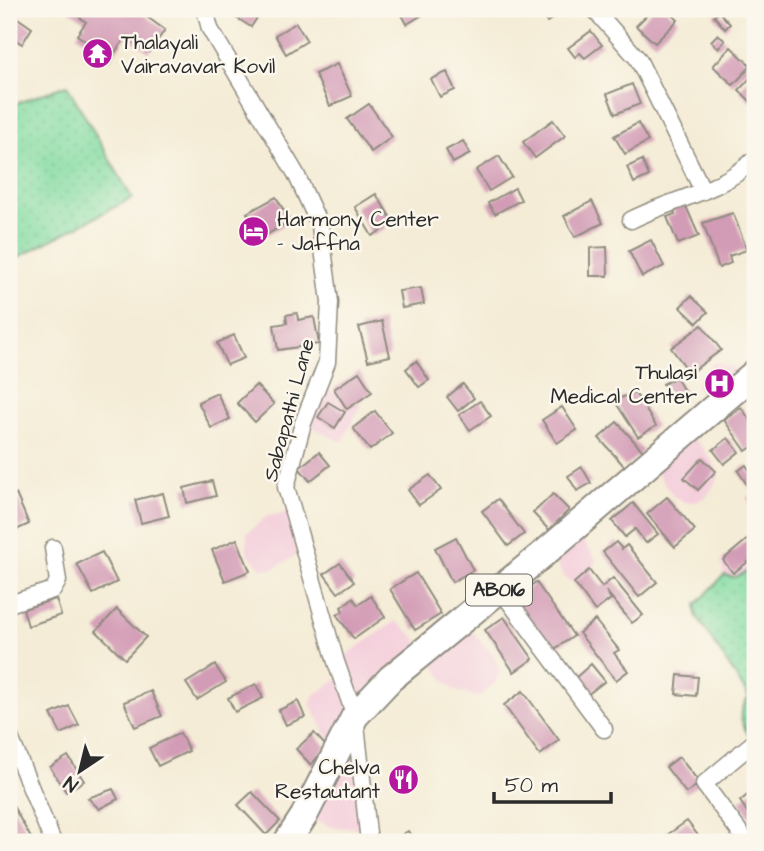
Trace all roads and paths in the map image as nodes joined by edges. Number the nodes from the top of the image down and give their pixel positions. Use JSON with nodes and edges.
{"nodes":[{"id":1,"x":205,"y":9,"type":"edge"},
{"id":2,"x":594,"y":9,"type":"edge"},
{"id":3,"x":755,"y":159,"type":"edge"},
{"id":4,"x":703,"y":191,"type":"junction"},
{"id":5,"x":631,"y":220,"type":"dead end"},
{"id":6,"x":755,"y":373,"type":"edge"},
{"id":7,"x":53,"y":548,"type":"dead end"},
{"id":8,"x":500,"y":589,"type":"junction"},
{"id":9,"x":9,"y":604,"type":"edge"},
{"id":10,"x":355,"y":716,"type":"junction"},
{"id":11,"x":604,"y":729,"type":"dead end"},
{"id":12,"x":9,"y":735,"type":"edge"},
{"id":13,"x":753,"y":743,"type":"dead end"},
{"id":14,"x":53,"y":842,"type":"edge"},
{"id":15,"x":287,"y":842,"type":"edge"},
{"id":16,"x":369,"y":842,"type":"edge"},
{"id":17,"x":747,"y":842,"type":"edge"}],
"edges":[{"from":1,"to":10,"type":"street","name":"Sabapathi Lane"},
{"from":2,"to":4,"type":"street"},
{"from":3,"to":4,"type":"street"},
{"from":4,"to":5,"type":"street"},
{"from":6,"to":8,"type":"main road","number":"AB016"},
{"from":7,"to":9,"type":"street"},
{"from":8,"to":10,"type":"main road","number":"AB016"},
{"from":8,"to":11,"type":"street"},
{"from":10,"to":15,"type":"main road","number":"AB016"},
{"from":10,"to":16,"type":"street","name":"Sabapathi Lane"},
{"from":12,"to":14,"type":"street"},
{"from":13,"to":17,"type":"street"}]}
